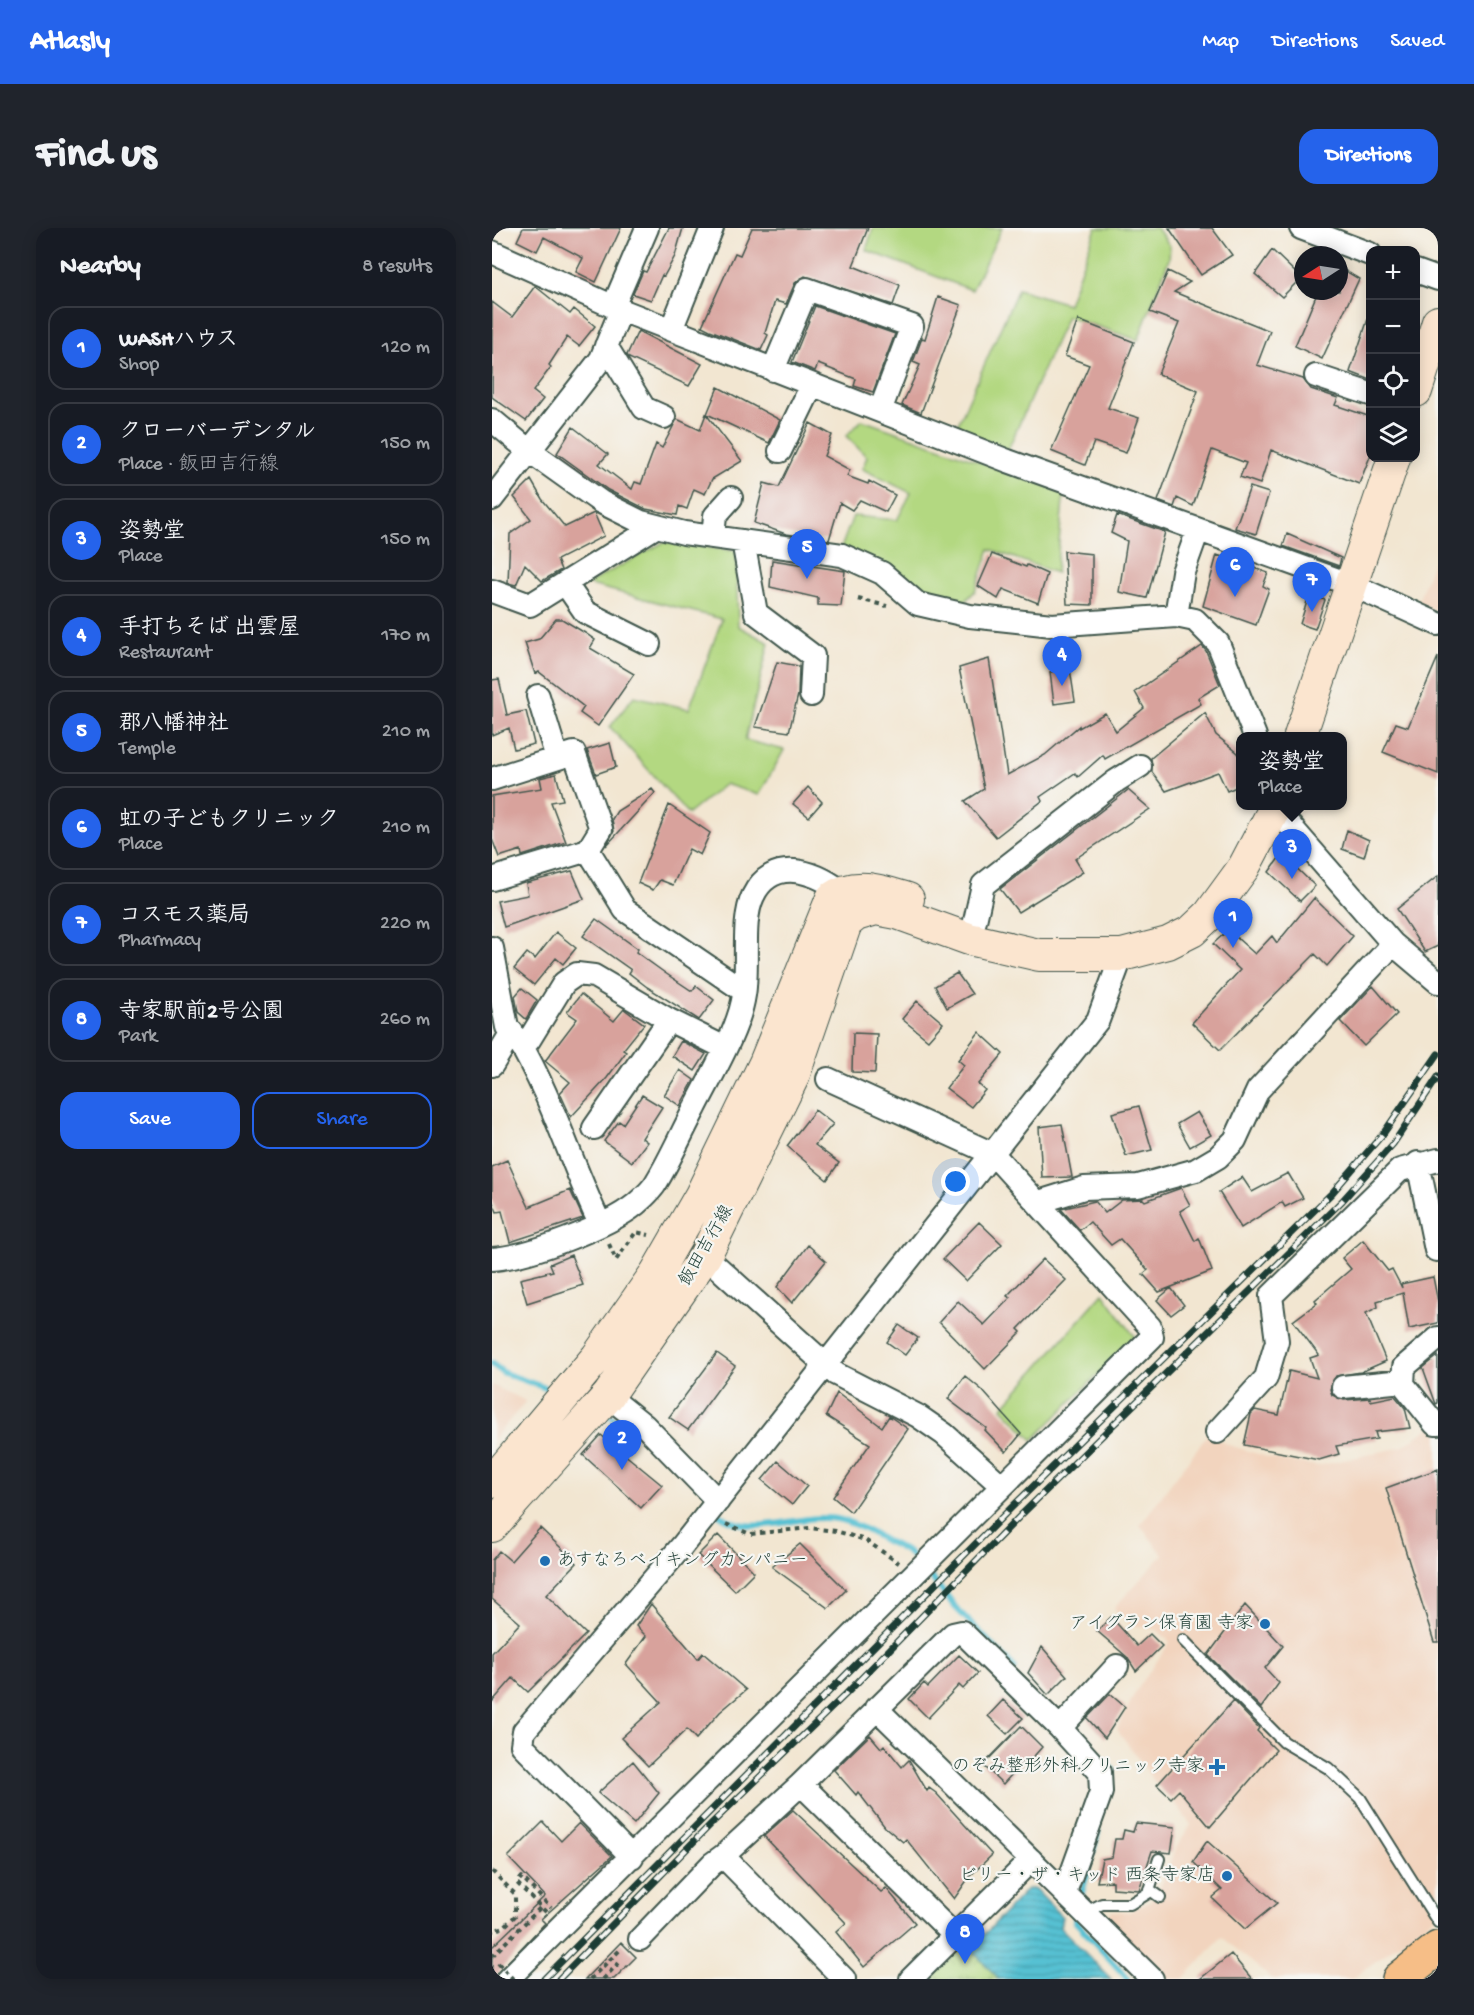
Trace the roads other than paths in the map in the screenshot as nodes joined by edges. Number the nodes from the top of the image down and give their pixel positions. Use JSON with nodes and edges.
{"nodes":[{"id":1,"x":646,"y":228,"type":"edge"},
{"id":2,"x":712,"y":228,"type":"edge"},
{"id":3,"x":1301,"y":228,"type":"edge"},
{"id":4,"x":492,"y":252,"type":"edge"},
{"id":5,"x":1366,"y":252,"type":"edge"},
{"id":6,"x":1420,"y":272,"type":"edge"},
{"id":7,"x":1438,"y":279,"type":"edge"},
{"id":8,"x":617,"y":308,"type":"junction"},
{"id":9,"x":1438,"y":322,"type":"edge"},
{"id":10,"x":671,"y":330,"type":"junction"},
{"id":11,"x":606,"y":346,"type":"junction"},
{"id":12,"x":773,"y":370,"type":"junction"},
{"id":13,"x":1316,"y":376,"type":"dead end"},
{"id":14,"x":1420,"y":378,"type":"edge"},
{"id":15,"x":812,"y":385,"type":"junction"},
{"id":16,"x":1366,"y":392,"type":"edge"},
{"id":17,"x":880,"y":411,"type":"junction"},
{"id":18,"x":664,"y":417,"type":"dead end"},
{"id":19,"x":492,"y":420,"type":"edge"},
{"id":20,"x":528,"y":450,"type":"junction"},
{"id":21,"x":780,"y":451,"type":"dead end"},
{"id":22,"x":1393,"y":462,"type":"edge"},
{"id":23,"x":731,"y":498,"type":"dead end"},
{"id":24,"x":492,"y":499,"type":"edge"},
{"id":25,"x":657,"y":526,"type":"junction"},
{"id":26,"x":1198,"y":530,"type":"junction"},
{"id":27,"x":713,"y":537,"type":"junction"},
{"id":28,"x":743,"y":541,"type":"junction"},
{"id":29,"x":565,"y":583,"type":"junction"},
{"id":30,"x":1352,"y":585,"type":"junction"},
{"id":31,"x":492,"y":591,"type":"edge"},
{"id":32,"x":1176,"y":616,"type":"junction"},
{"id":33,"x":1438,"y":624,"type":"edge"},
{"id":34,"x":649,"y":644,"type":"dead end"},
{"id":35,"x":811,"y":695,"type":"dead end"},
{"id":36,"x":538,"y":696,"type":"dead end"},
{"id":37,"x":1253,"y":732,"type":"edge"},
{"id":38,"x":1301,"y":732,"type":"edge"},
{"id":39,"x":557,"y":758,"type":"junction"},
{"id":40,"x":1140,"y":766,"type":"dead end"},
{"id":41,"x":492,"y":779,"type":"edge"},
{"id":42,"x":1274,"y":810,"type":"edge"},
{"id":43,"x":1276,"y":810,"type":"edge"},
{"id":44,"x":588,"y":850,"type":"junction"},
{"id":45,"x":492,"y":879,"type":"edge"},
{"id":46,"x":847,"y":890,"type":"junction"},
{"id":47,"x":975,"y":921,"type":"junction"},
{"id":48,"x":846,"y":923,"type":"junction"},
{"id":49,"x":1393,"y":944,"type":"junction"},
{"id":50,"x":492,"y":948,"type":"edge"},
{"id":51,"x":1076,"y":955,"type":"junction"},
{"id":52,"x":1122,"y":955,"type":"junction"},
{"id":53,"x":1438,"y":982,"type":"edge"},
{"id":54,"x":744,"y":991,"type":"junction"},
{"id":55,"x":669,"y":1020,"type":"junction"},
{"id":56,"x":515,"y":1036,"type":"junction"},
{"id":57,"x":725,"y":1048,"type":"junction"},
{"id":58,"x":492,"y":1065,"type":"edge"},
{"id":59,"x":828,"y":1079,"type":"dead end"},
{"id":60,"x":594,"y":1128,"type":"dead end"},
{"id":61,"x":993,"y":1154,"type":"junction"},
{"id":62,"x":1428,"y":1161,"type":"edge"},
{"id":63,"x":1040,"y":1202,"type":"junction"},
{"id":64,"x":600,"y":1224,"type":"junction"},
{"id":65,"x":1438,"y":1249,"type":"edge"},
{"id":66,"x":705,"y":1256,"type":"junction"},
{"id":67,"x":492,"y":1258,"type":"edge"},
{"id":68,"x":1438,"y":1338,"type":"edge"},
{"id":69,"x":825,"y":1366,"type":"junction"},
{"id":70,"x":1403,"y":1381,"type":"junction"},
{"id":71,"x":1343,"y":1387,"type":"dead end"},
{"id":72,"x":608,"y":1396,"type":"junction"},
{"id":73,"x":1438,"y":1424,"type":"edge"},
{"id":74,"x":1217,"y":1432,"type":"dead end"},
{"id":75,"x":492,"y":1482,"type":"edge"},
{"id":76,"x":1002,"y":1486,"type":"junction"},
{"id":77,"x":713,"y":1508,"type":"junction"},
{"id":78,"x":492,"y":1526,"type":"edge"},
{"id":79,"x":1184,"y":1640,"type":"dead end"},
{"id":80,"x":1117,"y":1666,"type":"dead end"},
{"id":81,"x":876,"y":1708,"type":"junction"},
{"id":82,"x":1060,"y":1728,"type":"junction"},
{"id":83,"x":801,"y":1784,"type":"junction"},
{"id":84,"x":723,"y":1856,"type":"junction"},
{"id":85,"x":632,"y":1857,"type":"junction"},
{"id":86,"x":1159,"y":1858,"type":"dead end"},
{"id":87,"x":1031,"y":1860,"type":"junction"},
{"id":88,"x":1149,"y":1889,"type":"junction"},
{"id":89,"x":1065,"y":1892,"type":"junction"},
{"id":90,"x":1160,"y":1898,"type":"dead end"},
{"id":91,"x":1086,"y":1912,"type":"junction"},
{"id":92,"x":1438,"y":1922,"type":"edge"},
{"id":93,"x":955,"y":1936,"type":"junction"},
{"id":94,"x":632,"y":1942,"type":"road end"},
{"id":95,"x":1438,"y":1948,"type":"edge"},
{"id":96,"x":503,"y":1971,"type":"edge"},
{"id":97,"x":844,"y":1979,"type":"edge"},
{"id":98,"x":911,"y":1979,"type":"edge"},
{"id":99,"x":1152,"y":1979,"type":"edge"},
{"id":100,"x":1399,"y":1979,"type":"edge"}],
"edges":[{"from":1,"to":8,"type":"street"},
{"from":2,"to":10,"type":"street"},
{"from":3,"to":5,"type":"street"},
{"from":4,"to":8,"type":"street"},
{"from":6,"to":7,"type":"street"},
{"from":8,"to":10,"type":"street"},
{"from":8,"to":11,"type":"street"},
{"from":9,"to":14,"type":"main road"},
{"from":10,"to":12,"type":"street"},
{"from":11,"to":18,"type":"street"},
{"from":11,"to":20,"type":"street"},
{"from":12,"to":15,"type":"street"},
{"from":12,"to":17,"type":"street"},
{"from":13,"to":16,"type":"street"},
{"from":15,"to":17,"type":"street"},
{"from":15,"to":21,"type":"street"},
{"from":17,"to":26,"type":"street"},
{"from":19,"to":20,"type":"street"},
{"from":20,"to":24,"type":"street"},
{"from":20,"to":25,"type":"street"},
{"from":22,"to":30,"type":"main road"},
{"from":23,"to":27,"type":"street"},
{"from":25,"to":27,"type":"street"},
{"from":25,"to":29,"type":"street"},
{"from":26,"to":30,"type":"street"},
{"from":26,"to":32,"type":"street"},
{"from":27,"to":28,"type":"street"},
{"from":28,"to":32,"type":"street"},
{"from":28,"to":35,"type":"street"},
{"from":29,"to":31,"type":"street"},
{"from":29,"to":34,"type":"street"},
{"from":30,"to":33,"type":"street"},
{"from":30,"to":38,"type":"main road"},
{"from":32,"to":37,"type":"street"},
{"from":36,"to":39,"type":"street"},
{"from":39,"to":41,"type":"street"},
{"from":39,"to":44,"type":"street"},
{"from":40,"to":47,"type":"street"},
{"from":42,"to":52,"type":"main road"},
{"from":43,"to":49,"type":"street"},
{"from":44,"to":45,"type":"street"},
{"from":44,"to":54,"type":"street"},
{"from":46,"to":47,"type":"main road"},
{"from":46,"to":48,"type":"street"},
{"from":46,"to":54,"type":"street"},
{"from":46,"to":75,"type":"main road","name":"飯田吉行線"},
{"from":47,"to":51,"type":"main road"},
{"from":48,"to":51,"type":"main road"},
{"from":48,"to":66,"type":"main road","name":"飯田吉行線"},
{"from":49,"to":53,"type":"street"},
{"from":49,"to":63,"type":"street"},
{"from":50,"to":56,"type":"street"},
{"from":51,"to":52,"type":"main road"},
{"from":52,"to":61,"type":"street"},
{"from":54,"to":57,"type":"street"},
{"from":55,"to":56,"type":"street"},
{"from":55,"to":57,"type":"street"},
{"from":55,"to":60,"type":"street"},
{"from":56,"to":58,"type":"street"},
{"from":56,"to":64,"type":"street"},
{"from":57,"to":64,"type":"street"},
{"from":59,"to":61,"type":"street"},
{"from":61,"to":63,"type":"street"},
{"from":61,"to":69,"type":"street"},
{"from":62,"to":65,"type":"street"},
{"from":62,"to":74,"type":"street"},
{"from":63,"to":76,"type":"street"},
{"from":64,"to":67,"type":"street"},
{"from":66,"to":69,"type":"street"},
{"from":66,"to":72,"type":"main road","name":"飯田吉行線"},
{"from":68,"to":70,"type":"street"},
{"from":69,"to":76,"type":"street"},
{"from":69,"to":77,"type":"street"},
{"from":70,"to":71,"type":"street"},
{"from":70,"to":73,"type":"street"},
{"from":72,"to":77,"type":"street"},
{"from":72,"to":78,"type":"main road","name":"飯田吉行線"},
{"from":76,"to":85,"type":"street"},
{"from":77,"to":85,"type":"street"},
{"from":79,"to":92,"type":"lane"},
{"from":80,"to":82,"type":"street"},
{"from":81,"to":82,"type":"street"},
{"from":81,"to":83,"type":"street"},
{"from":81,"to":87,"type":"street"},
{"from":82,"to":89,"type":"street"},
{"from":83,"to":84,"type":"street"},
{"from":83,"to":93,"type":"street"},
{"from":84,"to":94,"type":"street"},
{"from":84,"to":97,"type":"street"},
{"from":85,"to":96,"type":"street"},
{"from":86,"to":88,"type":"lane"},
{"from":87,"to":89,"type":"street"},
{"from":87,"to":93,"type":"street"},
{"from":88,"to":90,"type":"lane"},
{"from":88,"to":91,"type":"lane"},
{"from":89,"to":91,"type":"street"},
{"from":91,"to":99,"type":"street"},
{"from":93,"to":98,"type":"street"},
{"from":95,"to":100,"type":"highway"}]}
